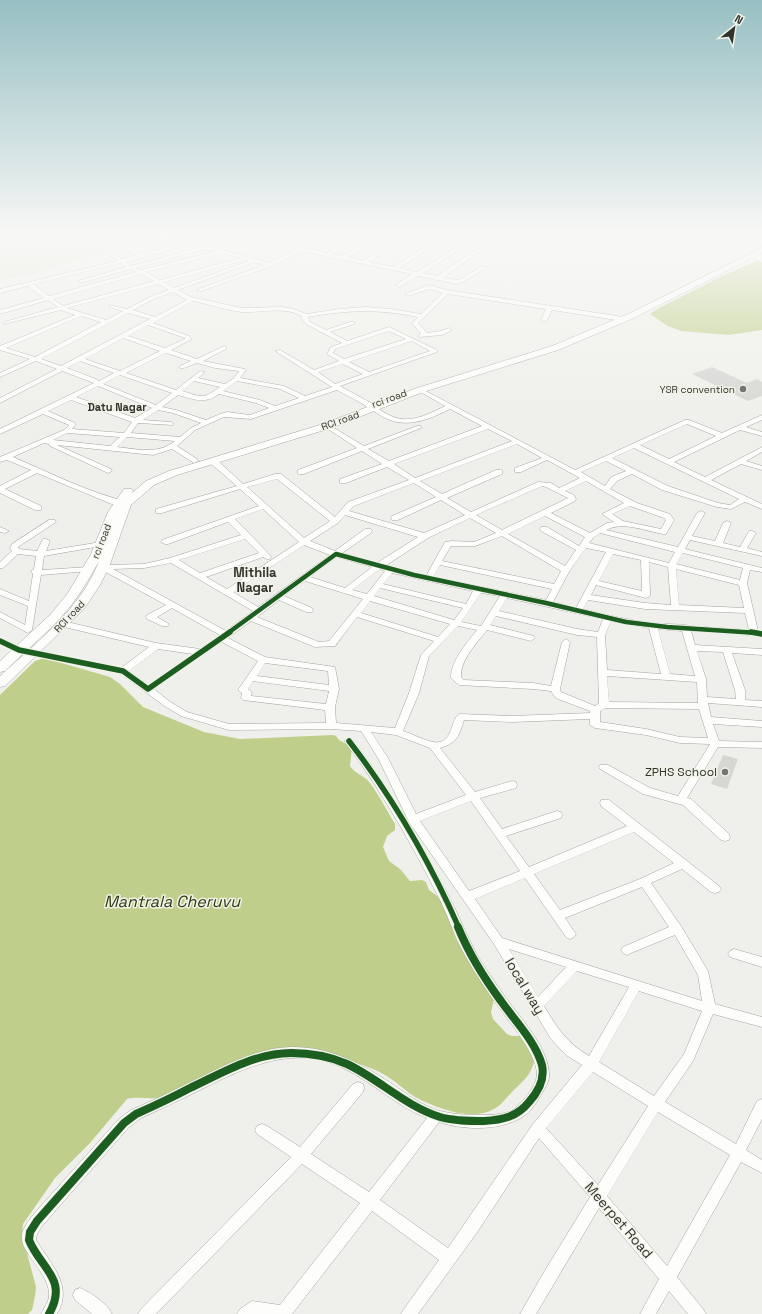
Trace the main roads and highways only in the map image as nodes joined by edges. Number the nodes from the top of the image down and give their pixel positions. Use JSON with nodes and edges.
{"nodes":[{"id":1,"x":663,"y":296,"type":"edge"},
{"id":2,"x":666,"y":296,"type":"edge"},
{"id":3,"x":619,"y":319,"type":"junction"},
{"id":4,"x":372,"y":406,"type":"junction"},
{"id":5,"x":122,"y":503,"type":"junction"},
{"id":6,"x":0,"y":668,"type":"edge"},
{"id":7,"x":0,"y":683,"type":"edge"}],
"edges":[{"from":1,"to":3,"type":"main road","name":"rci road"},
{"from":2,"to":3,"type":"main road","name":"RCI road"},
{"from":3,"to":4,"type":"main road","name":"rci road"},
{"from":3,"to":4,"type":"main road","name":"RCI road"},
{"from":4,"to":5,"type":"main road","name":"RCI road"},
{"from":4,"to":5,"type":"main road","name":"rci road"},
{"from":5,"to":6,"type":"main road","name":"rci road"},
{"from":5,"to":7,"type":"main road","name":"RCI road"}]}
